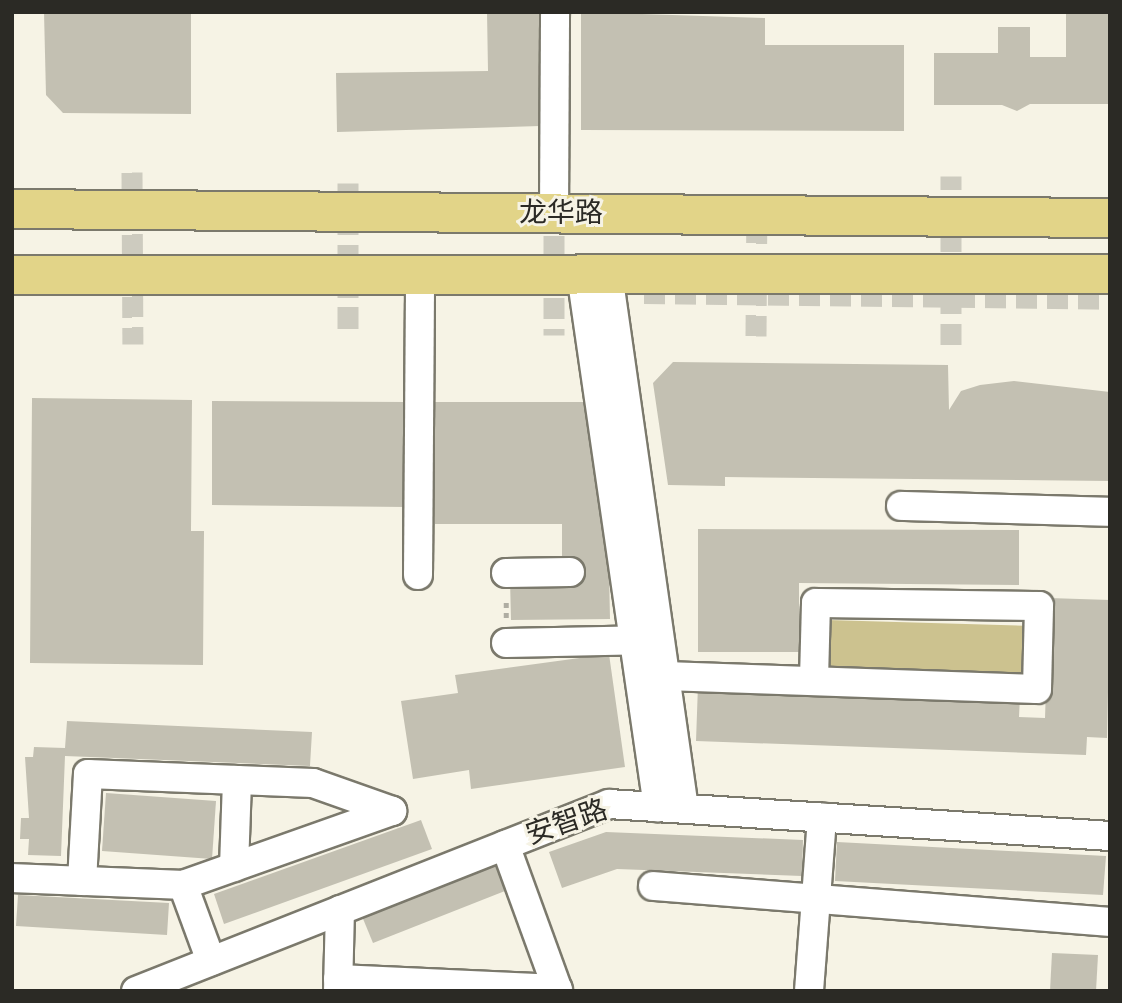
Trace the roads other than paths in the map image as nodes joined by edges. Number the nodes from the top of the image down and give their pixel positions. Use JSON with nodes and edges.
{"nodes":[{"id":1,"x":555,"y":12,"type":"edge"},
{"id":2,"x":12,"y":209,"type":"edge"},
{"id":3,"x":554,"y":214,"type":"junction"},
{"id":4,"x":1110,"y":218,"type":"edge"},
{"id":5,"x":420,"y":274,"type":"junction"},
{"id":6,"x":594,"y":274,"type":"junction"},
{"id":7,"x":1110,"y":274,"type":"edge"},
{"id":8,"x":12,"y":275,"type":"edge"},
{"id":9,"x":901,"y":506,"type":"dead end"},
{"id":10,"x":1110,"y":512,"type":"edge"},
{"id":11,"x":570,"y":572,"type":"dead end"},
{"id":12,"x":506,"y":573,"type":"road end"},
{"id":13,"x":418,"y":575,"type":"dead end"},
{"id":14,"x":647,"y":640,"type":"junction"},
{"id":15,"x":506,"y":643,"type":"road end"},
{"id":16,"x":665,"y":676,"type":"junction"},
{"id":17,"x":814,"y":681,"type":"junction"},
{"id":18,"x":237,"y":780,"type":"junction"},
{"id":19,"x":671,"y":808,"type":"junction"},
{"id":20,"x":822,"y":817,"type":"junction"},
{"id":21,"x":1110,"y":836,"type":"edge"},
{"id":22,"x":505,"y":845,"type":"junction"},
{"id":23,"x":234,"y":867,"type":"junction"},
{"id":24,"x":12,"y":878,"type":"edge"},
{"id":25,"x":82,"y":881,"type":"junction"},
{"id":26,"x":183,"y":886,"type":"junction"},
{"id":27,"x":653,"y":886,"type":"dead end"},
{"id":28,"x":815,"y":899,"type":"junction"},
{"id":29,"x":340,"y":910,"type":"junction"},
{"id":30,"x":1110,"y":922,"type":"edge"},
{"id":31,"x":211,"y":961,"type":"junction"},
{"id":32,"x":338,"y":985,"type":"edge"},
{"id":33,"x":558,"y":990,"type":"edge"},
{"id":34,"x":136,"y":991,"type":"edge"},
{"id":35,"x":809,"y":991,"type":"edge"}],
"edges":[{"from":1,"to":3,"type":"street"},
{"from":2,"to":3,"type":"main road","name":"龙华路"},
{"from":3,"to":4,"type":"main road","name":"龙华路"},
{"from":5,"to":6,"type":"main road"},
{"from":5,"to":8,"type":"main road"},
{"from":5,"to":13,"type":"street"},
{"from":6,"to":7,"type":"main road"},
{"from":6,"to":14,"type":"street"},
{"from":9,"to":10,"type":"street"},
{"from":11,"to":12,"type":"street"},
{"from":14,"to":15,"type":"street"},
{"from":14,"to":16,"type":"street"},
{"from":14,"to":19,"type":"street"},
{"from":16,"to":17,"type":"street"},
{"from":16,"to":19,"type":"street"},
{"from":17,"to":17,"type":"street"},
{"from":18,"to":23,"type":"street"},
{"from":18,"to":23,"type":"street"},
{"from":18,"to":25,"type":"street"},
{"from":19,"to":20,"type":"street","name":"安智路"},
{"from":19,"to":22,"type":"street","name":"安智路"},
{"from":20,"to":21,"type":"street","name":"安智路"},
{"from":20,"to":28,"type":"street"},
{"from":22,"to":29,"type":"street","name":"安智路"},
{"from":22,"to":33,"type":"street"},
{"from":23,"to":26,"type":"street"},
{"from":24,"to":25,"type":"street"},
{"from":25,"to":26,"type":"street"},
{"from":26,"to":31,"type":"street"},
{"from":27,"to":28,"type":"street"},
{"from":28,"to":30,"type":"street"},
{"from":28,"to":35,"type":"street"},
{"from":29,"to":31,"type":"street","name":"安智路"},
{"from":29,"to":32,"type":"street"},
{"from":31,"to":34,"type":"street","name":"安智路"},
{"from":32,"to":33,"type":"street"}]}
